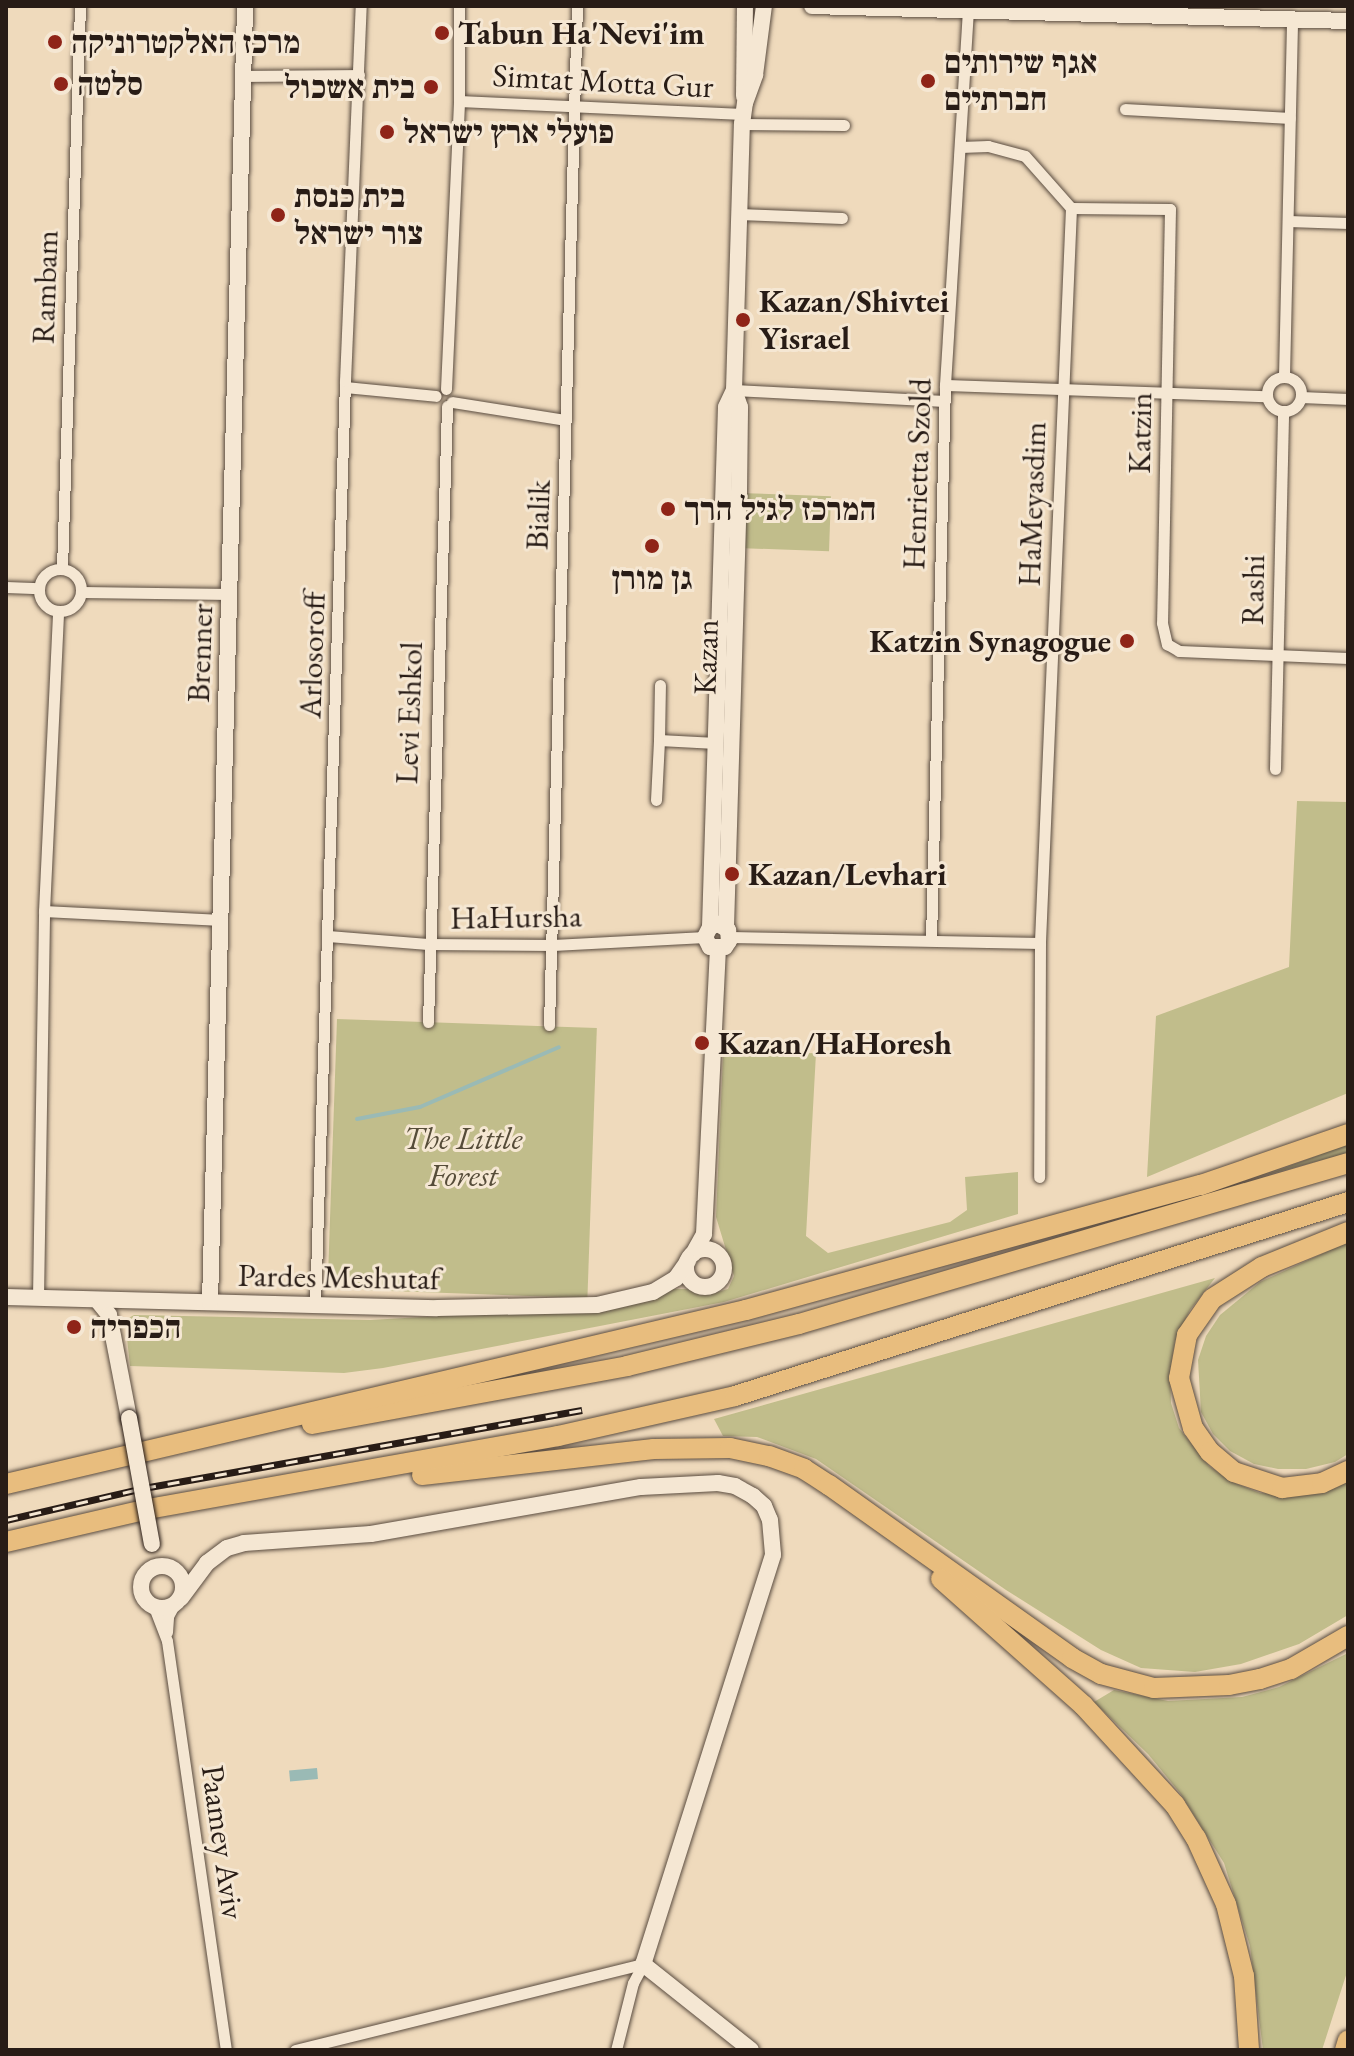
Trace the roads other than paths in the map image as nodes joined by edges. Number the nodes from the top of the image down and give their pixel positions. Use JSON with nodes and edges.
{"nodes":[{"id":1,"x":80,"y":6,"type":"edge"},
{"id":2,"x":361,"y":6,"type":"edge"},
{"id":3,"x":459,"y":6,"type":"edge"},
{"id":4,"x":577,"y":6,"type":"edge"},
{"id":5,"x":745,"y":6,"type":"edge"},
{"id":6,"x":764,"y":6,"type":"edge"},
{"id":7,"x":812,"y":6,"type":"edge"},
{"id":8,"x":247,"y":10,"type":"edge"},
{"id":9,"x":968,"y":10,"type":"junction"},
{"id":10,"x":1293,"y":13,"type":"edge"},
{"id":11,"x":1348,"y":21,"type":"edge"},
{"id":12,"x":359,"y":75,"type":"junction"},
{"id":13,"x":243,"y":76,"type":"junction"},
{"id":14,"x":459,"y":101,"type":"junction"},
{"id":15,"x":574,"y":106,"type":"junction"},
{"id":16,"x":1125,"y":109,"type":"dead end"},
{"id":17,"x":743,"y":114,"type":"junction"},
{"id":18,"x":1290,"y":118,"type":"junction"},
{"id":19,"x":844,"y":125,"type":"dead end"},
{"id":20,"x":960,"y":147,"type":"junction"},
{"id":21,"x":1071,"y":208,"type":"junction"},
{"id":22,"x":739,"y":214,"type":"junction"},
{"id":23,"x":842,"y":218,"type":"dead end"},
{"id":24,"x":1288,"y":221,"type":"junction"},
{"id":25,"x":1348,"y":223,"type":"edge"},
{"id":26,"x":1284,"y":376,"type":"junction"},
{"id":27,"x":945,"y":385,"type":"junction"},
{"id":28,"x":345,"y":387,"type":"junction"},
{"id":29,"x":1063,"y":389,"type":"junction"},
{"id":30,"x":734,"y":390,"type":"junction"},
{"id":31,"x":441,"y":392,"type":"junction"},
{"id":32,"x":1167,"y":394,"type":"junction"},
{"id":33,"x":1267,"y":396,"type":"junction"},
{"id":34,"x":1301,"y":397,"type":"junction"},
{"id":35,"x":1348,"y":399,"type":"edge"},
{"id":36,"x":945,"y":401,"type":"junction"},
{"id":37,"x":449,"y":404,"type":"junction"},
{"id":38,"x":1283,"y":411,"type":"junction"},
{"id":39,"x":566,"y":420,"type":"junction"},
{"id":40,"x":62,"y":569,"type":"junction"},
{"id":41,"x":6,"y":587,"type":"edge"},
{"id":42,"x":39,"y":588,"type":"junction"},
{"id":43,"x":82,"y":592,"type":"junction"},
{"id":44,"x":230,"y":594,"type":"junction"},
{"id":45,"x":58,"y":612,"type":"junction"},
{"id":46,"x":1278,"y":656,"type":"junction"},
{"id":47,"x":1348,"y":658,"type":"edge"},
{"id":48,"x":660,"y":685,"type":"dead end"},
{"id":49,"x":659,"y":740,"type":"junction"},
{"id":50,"x":716,"y":743,"type":"junction"},
{"id":51,"x":1275,"y":769,"type":"dead end"},
{"id":52,"x":656,"y":800,"type":"dead end"},
{"id":53,"x":44,"y":911,"type":"junction"},
{"id":54,"x":221,"y":920,"type":"junction"},
{"id":55,"x":718,"y":932,"type":"junction"},
{"id":56,"x":328,"y":936,"type":"junction"},
{"id":57,"x":931,"y":940,"type":"junction"},
{"id":58,"x":1040,"y":943,"type":"junction"},
{"id":59,"x":428,"y":944,"type":"junction"},
{"id":60,"x":553,"y":945,"type":"junction"},
{"id":61,"x":428,"y":1022,"type":"dead end"},
{"id":62,"x":549,"y":1025,"type":"dead end"},
{"id":63,"x":1348,"y":1119,"type":"edge"},
{"id":64,"x":1348,"y":1134,"type":"edge"},
{"id":65,"x":1348,"y":1163,"type":"edge"},
{"id":66,"x":1039,"y":1177,"type":"dead end"},
{"id":67,"x":1348,"y":1202,"type":"edge"},
{"id":68,"x":1121,"y":1208,"type":"junction"},
{"id":69,"x":1348,"y":1232,"type":"edge"},
{"id":70,"x":704,"y":1234,"type":"junction"},
{"id":71,"x":715,"y":1252,"type":"junction"},
{"id":72,"x":691,"y":1258,"type":"junction"},
{"id":73,"x":694,"y":1284,"type":"junction"},
{"id":74,"x":667,"y":1285,"type":"junction"},
{"id":75,"x":6,"y":1297,"type":"edge"},
{"id":76,"x":38,"y":1298,"type":"junction"},
{"id":77,"x":97,"y":1300,"type":"junction"},
{"id":78,"x":137,"y":1301,"type":"junction"},
{"id":79,"x":210,"y":1302,"type":"junction"},
{"id":80,"x":315,"y":1305,"type":"junction"},
{"id":81,"x":129,"y":1418,"type":"junction"},
{"id":82,"x":103,"y":1460,"type":"junction"},
{"id":83,"x":1348,"y":1471,"type":"edge"},
{"id":84,"x":6,"y":1484,"type":"edge"},
{"id":85,"x":857,"y":1505,"type":"junction"},
{"id":86,"x":87,"y":1522,"type":"junction"},
{"id":87,"x":6,"y":1542,"type":"edge"},
{"id":88,"x":152,"y":1544,"type":"junction"},
{"id":89,"x":207,"y":1563,"type":"junction"},
{"id":90,"x":171,"y":1567,"type":"junction"},
{"id":91,"x":148,"y":1570,"type":"junction"},
{"id":92,"x":178,"y":1601,"type":"junction"},
{"id":93,"x":154,"y":1607,"type":"junction"},
{"id":94,"x":1348,"y":1636,"type":"edge"},
{"id":95,"x":167,"y":1641,"type":"junction"},
{"id":96,"x":643,"y":1964,"type":"junction"},
{"id":97,"x":1348,"y":2040,"type":"edge"},
{"id":98,"x":226,"y":2050,"type":"edge"},
{"id":99,"x":295,"y":2050,"type":"edge"},
{"id":100,"x":616,"y":2050,"type":"edge"},
{"id":101,"x":751,"y":2050,"type":"edge"},
{"id":102,"x":1249,"y":2050,"type":"edge"},
{"id":103,"x":1345,"y":2050,"type":"edge"}],
"edges":[{"from":1,"to":40,"type":"street","name":"Rambam"},
{"from":2,"to":12,"type":"street","name":"Arlosoroff"},
{"from":3,"to":14,"type":"street"},
{"from":4,"to":15,"type":"street","name":"Bialik"},
{"from":5,"to":17,"type":"street","name":"Kazan"},
{"from":6,"to":17,"type":"street","name":"Kazan"},
{"from":7,"to":9,"type":"street"},
{"from":8,"to":13,"type":"street","name":"Brenner"},
{"from":9,"to":10,"type":"street"},
{"from":9,"to":20,"type":"street","name":"Henrietta Szold"},
{"from":10,"to":11,"type":"street"},
{"from":10,"to":18,"type":"street"},
{"from":12,"to":13,"type":"street"},
{"from":12,"to":28,"type":"street","name":"Arlosoroff"},
{"from":13,"to":44,"type":"street","name":"Brenner"},
{"from":14,"to":15,"type":"street","name":"Simtat Motta Gur"},
{"from":14,"to":31,"type":"street"},
{"from":15,"to":17,"type":"street","name":"Simtat Motta Gur"},
{"from":15,"to":39,"type":"street","name":"Bialik"},
{"from":16,"to":18,"type":"street"},
{"from":17,"to":19,"type":"street","name":"Simtat Motta Gur"},
{"from":17,"to":22,"type":"street","name":"Kazan"},
{"from":18,"to":24,"type":"street"},
{"from":20,"to":21,"type":"street"},
{"from":20,"to":27,"type":"street","name":"Henrietta Szold"},
{"from":21,"to":29,"type":"street","name":"HaMeyasdim"},
{"from":21,"to":32,"type":"street","name":"Katzin"},
{"from":22,"to":23,"type":"street"},
{"from":22,"to":30,"type":"street","name":"Kazan"},
{"from":24,"to":25,"type":"street"},
{"from":24,"to":26,"type":"street"},
{"from":26,"to":33,"type":"street"},
{"from":26,"to":34,"type":"street"},
{"from":27,"to":29,"type":"street"},
{"from":27,"to":36,"type":"street","name":"Henrietta Szold"},
{"from":28,"to":31,"type":"street"},
{"from":28,"to":56,"type":"street","name":"Arlosoroff"},
{"from":29,"to":32,"type":"street"},
{"from":29,"to":58,"type":"street","name":"HaMeyasdim"},
{"from":30,"to":36,"type":"street"},
{"from":30,"to":50,"type":"street","name":"Kazan"},
{"from":30,"to":55,"type":"street","name":"Kazan"},
{"from":31,"to":37,"type":"street"},
{"from":32,"to":33,"type":"street"},
{"from":32,"to":46,"type":"street","name":"Katzin"},
{"from":33,"to":38,"type":"street"},
{"from":34,"to":35,"type":"street"},
{"from":34,"to":38,"type":"street"},
{"from":36,"to":57,"type":"street","name":"Henrietta Szold"},
{"from":37,"to":39,"type":"street"},
{"from":37,"to":59,"type":"street","name":"Levi Eshkol"},
{"from":38,"to":46,"type":"street","name":"Rashi"},
{"from":39,"to":60,"type":"street","name":"Bialik"},
{"from":40,"to":42,"type":"street"},
{"from":40,"to":43,"type":"street"},
{"from":41,"to":42,"type":"street"},
{"from":42,"to":45,"type":"street"},
{"from":43,"to":44,"type":"street"},
{"from":43,"to":45,"type":"street"},
{"from":44,"to":54,"type":"street","name":"Brenner"},
{"from":45,"to":53,"type":"street"},
{"from":46,"to":47,"type":"street"},
{"from":46,"to":51,"type":"street","name":"Rashi"},
{"from":48,"to":49,"type":"street"},
{"from":49,"to":50,"type":"street"},
{"from":49,"to":52,"type":"street"},
{"from":50,"to":55,"type":"street","name":"Kazan"},
{"from":53,"to":54,"type":"street"},
{"from":53,"to":76,"type":"street"},
{"from":54,"to":79,"type":"street","name":"Brenner"},
{"from":55,"to":57,"type":"street","name":"HaHursha"},
{"from":55,"to":60,"type":"street","name":"HaHursha"},
{"from":55,"to":70,"type":"street"},
{"from":56,"to":59,"type":"street","name":"HaHursha"},
{"from":56,"to":80,"type":"street","name":"Arlosoroff"},
{"from":57,"to":58,"type":"street","name":"HaHursha"},
{"from":58,"to":66,"type":"street","name":"HaMeyasdim"},
{"from":59,"to":60,"type":"street","name":"HaHursha"},
{"from":59,"to":61,"type":"street","name":"Levi Eshkol"},
{"from":60,"to":62,"type":"street","name":"Bialik"},
{"from":63,"to":68,"type":"highway"},
{"from":64,"to":68,"type":"highway"},
{"from":65,"to":82,"type":"highway"},
{"from":67,"to":86,"type":"highway"},
{"from":68,"to":82,"type":"highway"},
{"from":69,"to":83,"type":"highway"},
{"from":70,"to":71,"type":"street"},
{"from":70,"to":72,"type":"street"},
{"from":71,"to":72,"type":"street"},
{"from":71,"to":73,"type":"street"},
{"from":72,"to":73,"type":"street"},
{"from":72,"to":74,"type":"street","name":"Pardes Meshutaf"},
{"from":73,"to":74,"type":"street","name":"Pardes Meshutaf"},
{"from":74,"to":80,"type":"street","name":"Pardes Meshutaf"},
{"from":75,"to":76,"type":"street","name":"Pardes Meshutaf"},
{"from":76,"to":77,"type":"street","name":"Pardes Meshutaf"},
{"from":77,"to":78,"type":"street","name":"Pardes Meshutaf"},
{"from":77,"to":81,"type":"street"},
{"from":78,"to":79,"type":"street","name":"Pardes Meshutaf"},
{"from":78,"to":81,"type":"street"},
{"from":79,"to":80,"type":"street","name":"Pardes Meshutaf"},
{"from":81,"to":88,"type":"street","bridge":true},
{"from":82,"to":84,"type":"highway"},
{"from":85,"to":86,"type":"highway"},
{"from":85,"to":94,"type":"highway"},
{"from":85,"to":102,"type":"highway"},
{"from":86,"to":87,"type":"highway"},
{"from":88,"to":90,"type":"street"},
{"from":88,"to":91,"type":"street"},
{"from":89,"to":90,"type":"street"},
{"from":89,"to":92,"type":"street"},
{"from":89,"to":96,"type":"street"},
{"from":90,"to":91,"type":"street"},
{"from":90,"to":92,"type":"street"},
{"from":91,"to":93,"type":"street"},
{"from":92,"to":93,"type":"street"},
{"from":92,"to":95,"type":"street","name":"Paamey Aviv"},
{"from":93,"to":95,"type":"street","name":"Paamey Aviv"},
{"from":95,"to":98,"type":"street","name":"Paamey Aviv"},
{"from":96,"to":99,"type":"street"},
{"from":96,"to":100,"type":"street"},
{"from":96,"to":101,"type":"street"},
{"from":97,"to":103,"type":"highway"}]}
